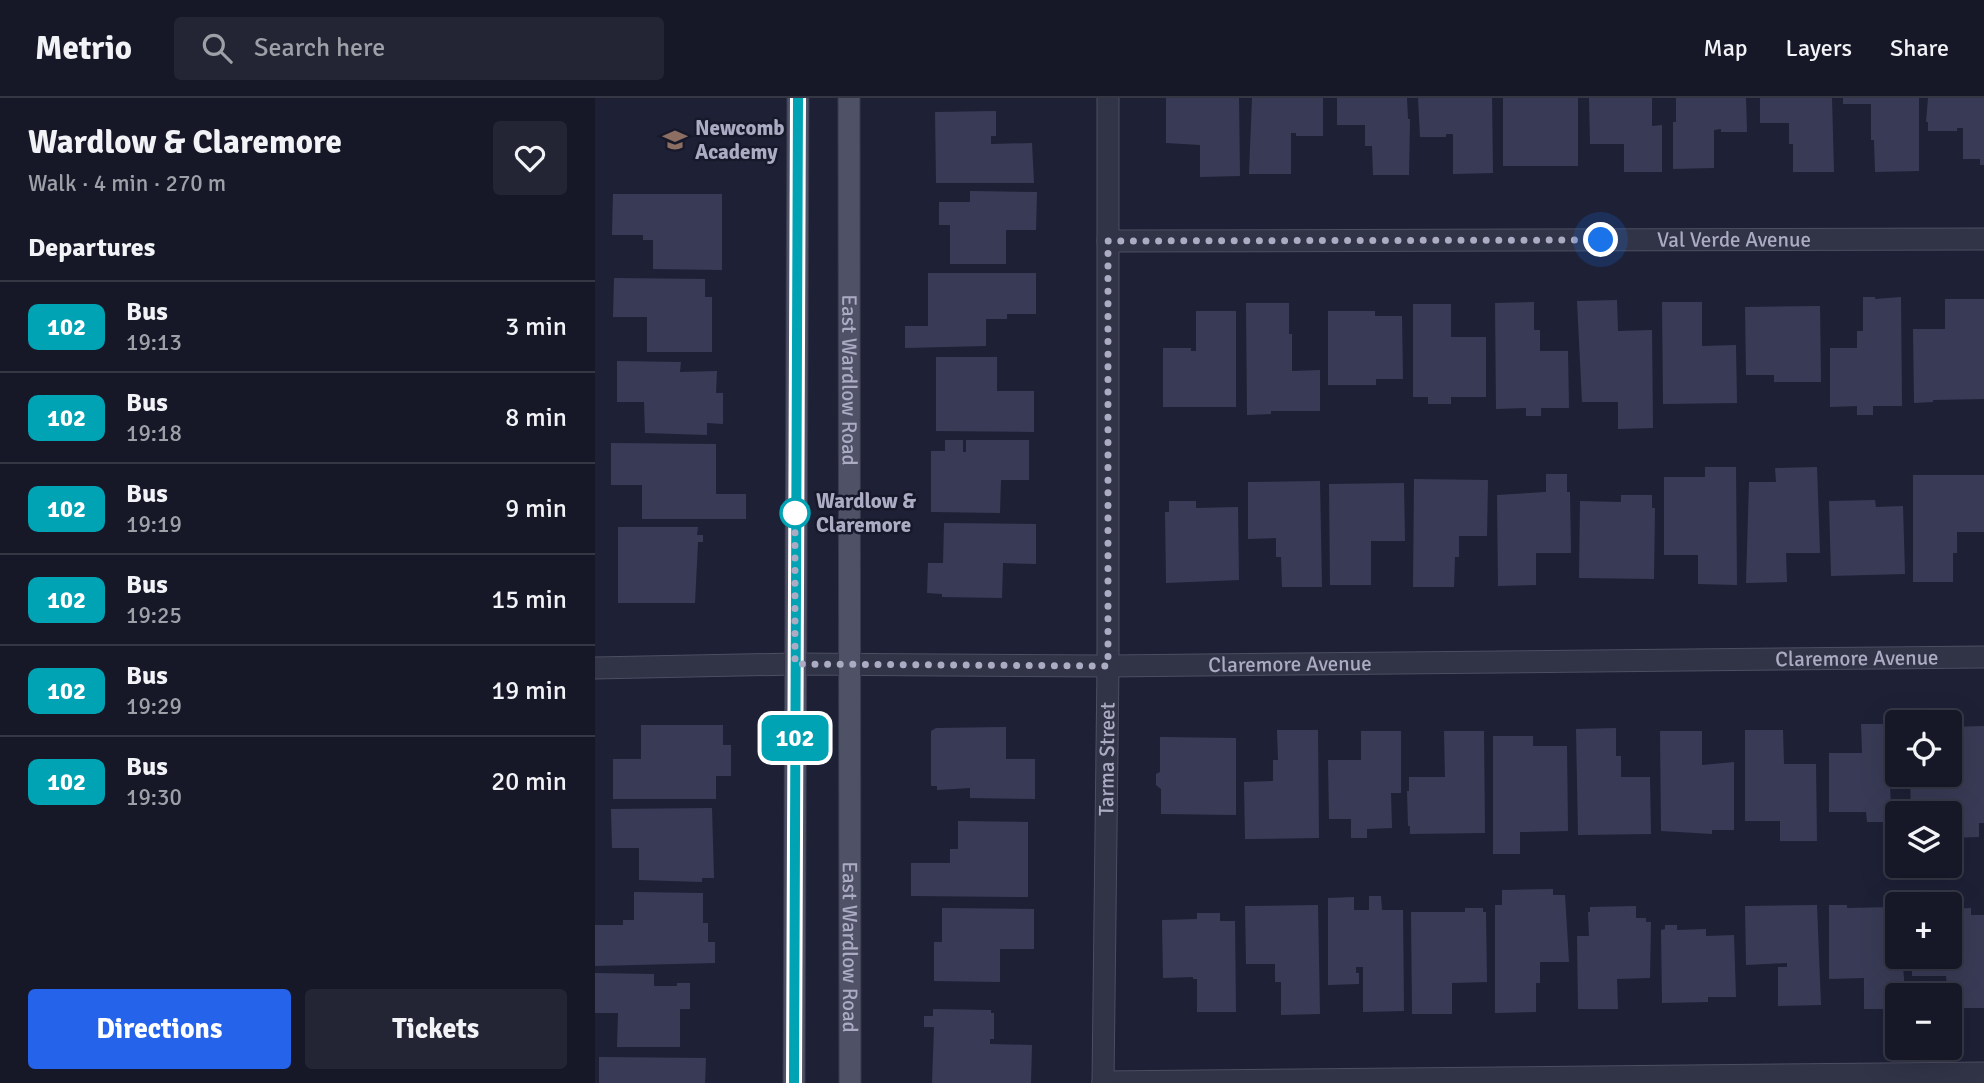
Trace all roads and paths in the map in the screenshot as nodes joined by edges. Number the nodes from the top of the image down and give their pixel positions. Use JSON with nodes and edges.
{"nodes":[{"id":1,"x":798,"y":98,"type":"edge"},
{"id":2,"x":849,"y":98,"type":"edge"},
{"id":3,"x":1108,"y":98,"type":"edge"},
{"id":4,"x":1984,"y":239,"type":"edge"},
{"id":5,"x":1108,"y":241,"type":"junction"},
{"id":6,"x":1984,"y":657,"type":"edge"},
{"id":7,"x":795,"y":664,"type":"junction"},
{"id":8,"x":850,"y":664,"type":"junction"},
{"id":9,"x":1108,"y":666,"type":"junction"},
{"id":10,"x":595,"y":668,"type":"edge"},
{"id":11,"x":1984,"y":1073,"type":"edge"},
{"id":12,"x":794,"y":1083,"type":"edge"},
{"id":13,"x":850,"y":1083,"type":"edge"},
{"id":14,"x":1103,"y":1083,"type":"edge"}],
"edges":[{"from":1,"to":7,"type":"main road"},
{"from":2,"to":8,"type":"main road","name":"East Wardlow Road"},
{"from":3,"to":5,"type":"street","name":"Tarma Street"},
{"from":4,"to":5,"type":"street","name":"Val Verde Avenue"},
{"from":5,"to":9,"type":"street","name":"Tarma Street"},
{"from":6,"to":9,"type":"street","name":"Claremore Avenue"},
{"from":7,"to":8,"type":"street","name":"Claremore Avenue"},
{"from":7,"to":10,"type":"street","name":"Claremore Avenue"},
{"from":7,"to":12,"type":"main road"},
{"from":8,"to":9,"type":"street","name":"Claremore Avenue"},
{"from":8,"to":13,"type":"main road","name":"East Wardlow Road"},
{"from":9,"to":14,"type":"street","name":"Tarma Street"},
{"from":11,"to":14,"type":"street"}]}
